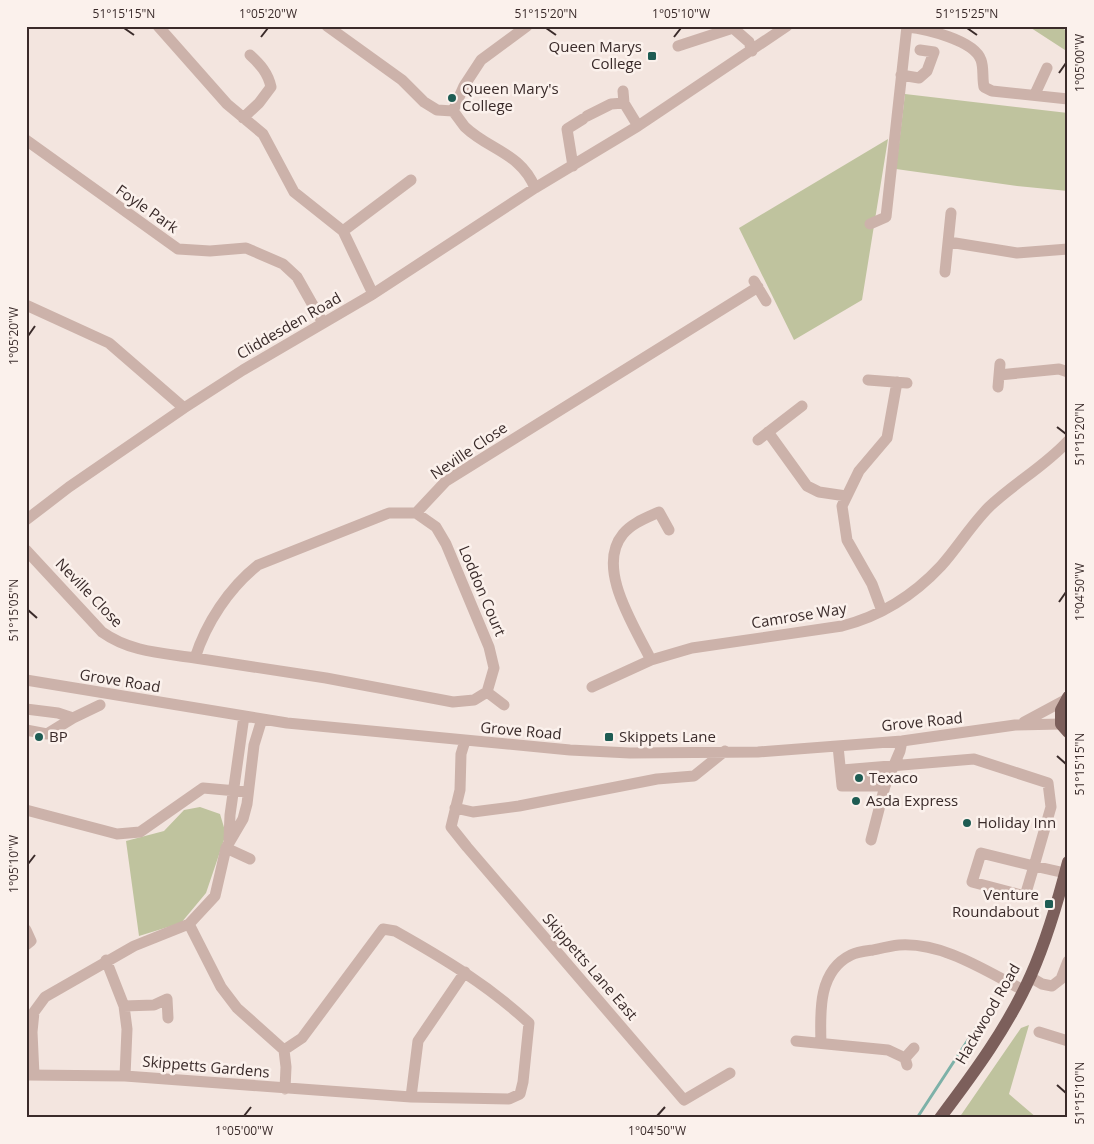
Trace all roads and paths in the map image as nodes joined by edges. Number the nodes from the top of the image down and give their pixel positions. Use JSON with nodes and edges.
{"nodes":[{"id":1,"x":158,"y":26,"type":"edge"},
{"id":2,"x":327,"y":26,"type":"edge"},
{"id":3,"x":527,"y":26,"type":"edge"},
{"id":4,"x":787,"y":26,"type":"edge"},
{"id":5,"x":907,"y":26,"type":"edge"},
{"id":6,"x":517,"y":30,"type":"edge"},
{"id":7,"x":678,"y":46,"type":"dead end"},
{"id":8,"x":920,"y":50,"type":"dead end"},
{"id":9,"x":752,"y":51,"type":"junction"},
{"id":10,"x":250,"y":54,"type":"dead end"},
{"id":11,"x":1047,"y":68,"type":"dead end"},
{"id":12,"x":901,"y":75,"type":"junction"},
{"id":13,"x":623,"y":91,"type":"dead end"},
{"id":14,"x":1035,"y":94,"type":"junction"},
{"id":15,"x":1068,"y":99,"type":"edge"},
{"id":16,"x":624,"y":103,"type":"junction"},
{"id":17,"x":453,"y":111,"type":"junction"},
{"id":18,"x":243,"y":118,"type":"junction"},
{"id":19,"x":638,"y":126,"type":"junction"},
{"id":20,"x":26,"y":140,"type":"edge"},
{"id":21,"x":573,"y":166,"type":"junction"},
{"id":22,"x":411,"y":180,"type":"dead end"},
{"id":23,"x":535,"y":188,"type":"junction"},
{"id":24,"x":951,"y":213,"type":"dead end"},
{"id":25,"x":870,"y":224,"type":"dead end"},
{"id":26,"x":343,"y":231,"type":"junction"},
{"id":27,"x":949,"y":242,"type":"junction"},
{"id":28,"x":1068,"y":249,"type":"edge"},
{"id":29,"x":945,"y":272,"type":"dead end"},
{"id":30,"x":374,"y":294,"type":"junction"},
{"id":31,"x":766,"y":301,"type":"dead end"},
{"id":32,"x":26,"y":305,"type":"edge"},
{"id":33,"x":323,"y":323,"type":"junction"},
{"id":34,"x":1068,"y":372,"type":"edge"},
{"id":35,"x":868,"y":380,"type":"dead end"},
{"id":36,"x":998,"y":387,"type":"dead end"},
{"id":37,"x":802,"y":406,"type":"dead end"},
{"id":38,"x":184,"y":408,"type":"junction"},
{"id":39,"x":768,"y":432,"type":"junction"},
{"id":40,"x":758,"y":440,"type":"dead end"},
{"id":41,"x":1068,"y":441,"type":"edge"},
{"id":42,"x":846,"y":496,"type":"junction"},
{"id":43,"x":416,"y":513,"type":"junction"},
{"id":44,"x":26,"y":520,"type":"edge"},
{"id":45,"x":669,"y":530,"type":"dead end"},
{"id":46,"x":26,"y":550,"type":"edge"},
{"id":47,"x":882,"y":611,"type":"junction"},
{"id":48,"x":195,"y":658,"type":"junction"},
{"id":49,"x":651,"y":660,"type":"junction"},
{"id":50,"x":26,"y":680,"type":"edge"},
{"id":51,"x":592,"y":686,"type":"dead end"},
{"id":52,"x":487,"y":692,"type":"junction"},
{"id":53,"x":1066,"y":698,"type":"edge"},
{"id":54,"x":100,"y":705,"type":"dead end"},
{"id":55,"x":504,"y":705,"type":"dead end"},
{"id":56,"x":26,"y":708,"type":"edge"},
{"id":57,"x":244,"y":716,"type":"junction"},
{"id":58,"x":73,"y":718,"type":"junction"},
{"id":59,"x":262,"y":719,"type":"junction"},
{"id":60,"x":1015,"y":725,"type":"junction"},
{"id":61,"x":1064,"y":728,"type":"edge"},
{"id":62,"x":26,"y":730,"type":"edge"},
{"id":63,"x":465,"y":741,"type":"junction"},
{"id":64,"x":902,"y":741,"type":"junction"},
{"id":65,"x":838,"y":746,"type":"junction"},
{"id":66,"x":725,"y":752,"type":"junction"},
{"id":67,"x":892,"y":771,"type":"junction"},
{"id":68,"x":842,"y":774,"type":"junction"},
{"id":69,"x":885,"y":786,"type":"junction"},
{"id":70,"x":234,"y":791,"type":"junction"},
{"id":71,"x":248,"y":792,"type":"junction"},
{"id":72,"x":455,"y":808,"type":"junction"},
{"id":73,"x":26,"y":810,"type":"edge"},
{"id":74,"x":871,"y":840,"type":"dead end"},
{"id":75,"x":228,"y":844,"type":"junction"},
{"id":76,"x":250,"y":860,"type":"dead end"},
{"id":77,"x":1034,"y":866,"type":"junction"},
{"id":78,"x":1066,"y":867,"type":"edge"},
{"id":79,"x":189,"y":924,"type":"junction"},
{"id":80,"x":26,"y":930,"type":"edge"},
{"id":81,"x":26,"y":945,"type":"edge"},
{"id":82,"x":106,"y":960,"type":"junction"},
{"id":83,"x":1068,"y":961,"type":"edge"},
{"id":84,"x":465,"y":972,"type":"junction"},
{"id":85,"x":1030,"y":977,"type":"junction"},
{"id":86,"x":1023,"y":990,"type":"junction"},
{"id":87,"x":124,"y":1006,"type":"junction"},
{"id":88,"x":168,"y":1018,"type":"dead end"},
{"id":89,"x":1039,"y":1032,"type":"dead end"},
{"id":90,"x":796,"y":1041,"type":"dead end"},
{"id":91,"x":1068,"y":1041,"type":"edge"},
{"id":92,"x":821,"y":1043,"type":"junction"},
{"id":93,"x":914,"y":1048,"type":"dead end"},
{"id":94,"x":284,"y":1050,"type":"junction"},
{"id":95,"x":730,"y":1073,"type":"dead end"},
{"id":96,"x":30,"y":1075,"type":"edge"},
{"id":97,"x":125,"y":1076,"type":"junction"},
{"id":98,"x":285,"y":1089,"type":"junction"},
{"id":99,"x":411,"y":1097,"type":"junction"},
{"id":100,"x":940,"y":1118,"type":"edge"}],
"edges":[{"from":1,"to":18,"type":"street"},
{"from":2,"to":17,"type":"street"},
{"from":3,"to":6,"type":"street"},
{"from":4,"to":9,"type":"street","name":"Cliddesden Road"},
{"from":5,"to":12,"type":"street"},
{"from":5,"to":14,"type":"street"},
{"from":6,"to":17,"type":"street"},
{"from":7,"to":9,"type":"street"},
{"from":8,"to":12,"type":"street"},
{"from":9,"to":19,"type":"street","name":"Cliddesden Road"},
{"from":10,"to":18,"type":"street"},
{"from":11,"to":14,"type":"street"},
{"from":12,"to":25,"type":"street"},
{"from":13,"to":16,"type":"street"},
{"from":14,"to":15,"type":"street"},
{"from":16,"to":19,"type":"street"},
{"from":16,"to":21,"type":"street"},
{"from":17,"to":23,"type":"street"},
{"from":18,"to":26,"type":"street"},
{"from":19,"to":21,"type":"street","name":"Cliddesden Road"},
{"from":20,"to":33,"type":"street","name":"Foyle Park"},
{"from":21,"to":23,"type":"street","name":"Cliddesden Road"},
{"from":22,"to":26,"type":"street"},
{"from":23,"to":30,"type":"street","name":"Cliddesden Road"},
{"from":24,"to":27,"type":"street"},
{"from":26,"to":30,"type":"street"},
{"from":27,"to":28,"type":"street"},
{"from":27,"to":29,"type":"street"},
{"from":30,"to":33,"type":"street","name":"Cliddesden Road"},
{"from":31,"to":43,"type":"street","name":"Neville Close"},
{"from":32,"to":38,"type":"street"},
{"from":33,"to":38,"type":"street","name":"Cliddesden Road"},
{"from":34,"to":36,"type":"street"},
{"from":35,"to":42,"type":"street"},
{"from":37,"to":39,"type":"street"},
{"from":38,"to":44,"type":"street","name":"Cliddesden Road"},
{"from":39,"to":40,"type":"street"},
{"from":39,"to":42,"type":"street"},
{"from":41,"to":47,"type":"street","name":"Camrose Way"},
{"from":42,"to":47,"type":"street"},
{"from":43,"to":48,"type":"street"},
{"from":43,"to":52,"type":"street","name":"Loddon Court"},
{"from":45,"to":49,"type":"street"},
{"from":46,"to":48,"type":"street","name":"Neville Close"},
{"from":47,"to":49,"type":"street","name":"Camrose Way"},
{"from":48,"to":52,"type":"street","name":"Neville Close"},
{"from":49,"to":51,"type":"street","name":"Camrose Way"},
{"from":50,"to":57,"type":"street","name":"Grove Road"},
{"from":52,"to":55,"type":"street"},
{"from":53,"to":60,"type":"street","name":"Grove Road"},
{"from":53,"to":61,"type":"main road"},
{"from":54,"to":58,"type":"street"},
{"from":56,"to":58,"type":"street"},
{"from":57,"to":59,"type":"street","name":"Grove Road"},
{"from":57,"to":70,"type":"street"},
{"from":58,"to":62,"type":"street"},
{"from":59,"to":63,"type":"street","name":"Grove Road"},
{"from":59,"to":71,"type":"street"},
{"from":60,"to":61,"type":"street","name":"Grove Road"},
{"from":60,"to":64,"type":"street","name":"Grove Road"},
{"from":63,"to":66,"type":"street","name":"Grove Road"},
{"from":63,"to":72,"type":"street","name":"Skippetts Lane East"},
{"from":64,"to":65,"type":"street","name":"Grove Road"},
{"from":64,"to":67,"type":"street"},
{"from":65,"to":66,"type":"street","name":"Grove Road"},
{"from":65,"to":68,"type":"street"},
{"from":66,"to":72,"type":"street"},
{"from":67,"to":68,"type":"street"},
{"from":67,"to":69,"type":"street"},
{"from":67,"to":77,"type":"street"},
{"from":68,"to":69,"type":"street"},
{"from":69,"to":74,"type":"street"},
{"from":70,"to":71,"type":"street"},
{"from":70,"to":73,"type":"street"},
{"from":70,"to":75,"type":"street"},
{"from":71,"to":75,"type":"street"},
{"from":72,"to":95,"type":"street","name":"Skippetts Lane East"},
{"from":75,"to":76,"type":"street"},
{"from":75,"to":79,"type":"street","name":"Skippetts Gardens"},
{"from":77,"to":77,"type":"street"},
{"from":77,"to":78,"type":"street"},
{"from":78,"to":85,"type":"main road","name":"Hackwood Road"},
{"from":79,"to":82,"type":"street","name":"Skippetts Gardens"},
{"from":79,"to":94,"type":"street","name":"Skippetts Gardens"},
{"from":80,"to":81,"type":"street"},
{"from":82,"to":87,"type":"street","name":"Skippetts Gardens"},
{"from":82,"to":96,"type":"street","name":"Skippetts Gardens"},
{"from":83,"to":85,"type":"street"},
{"from":84,"to":94,"type":"street","name":"Skippetts Gardens"},
{"from":84,"to":99,"type":"street"},
{"from":84,"to":99,"type":"street","name":"Skippetts Gardens"},
{"from":85,"to":86,"type":"main road","name":"Hackwood Road"},
{"from":86,"to":92,"type":"street"},
{"from":86,"to":100,"type":"main road","name":"Hackwood Road"},
{"from":87,"to":88,"type":"street"},
{"from":87,"to":97,"type":"street","name":"Skippetts Gardens"},
{"from":89,"to":91,"type":"street"},
{"from":90,"to":92,"type":"street"},
{"from":92,"to":93,"type":"street"},
{"from":94,"to":98,"type":"street","name":"Skippetts Gardens"},
{"from":96,"to":97,"type":"street","name":"Skippetts Gardens"},
{"from":97,"to":98,"type":"street","name":"Skippetts Gardens"},
{"from":98,"to":99,"type":"street","name":"Skippetts Gardens"}]}
